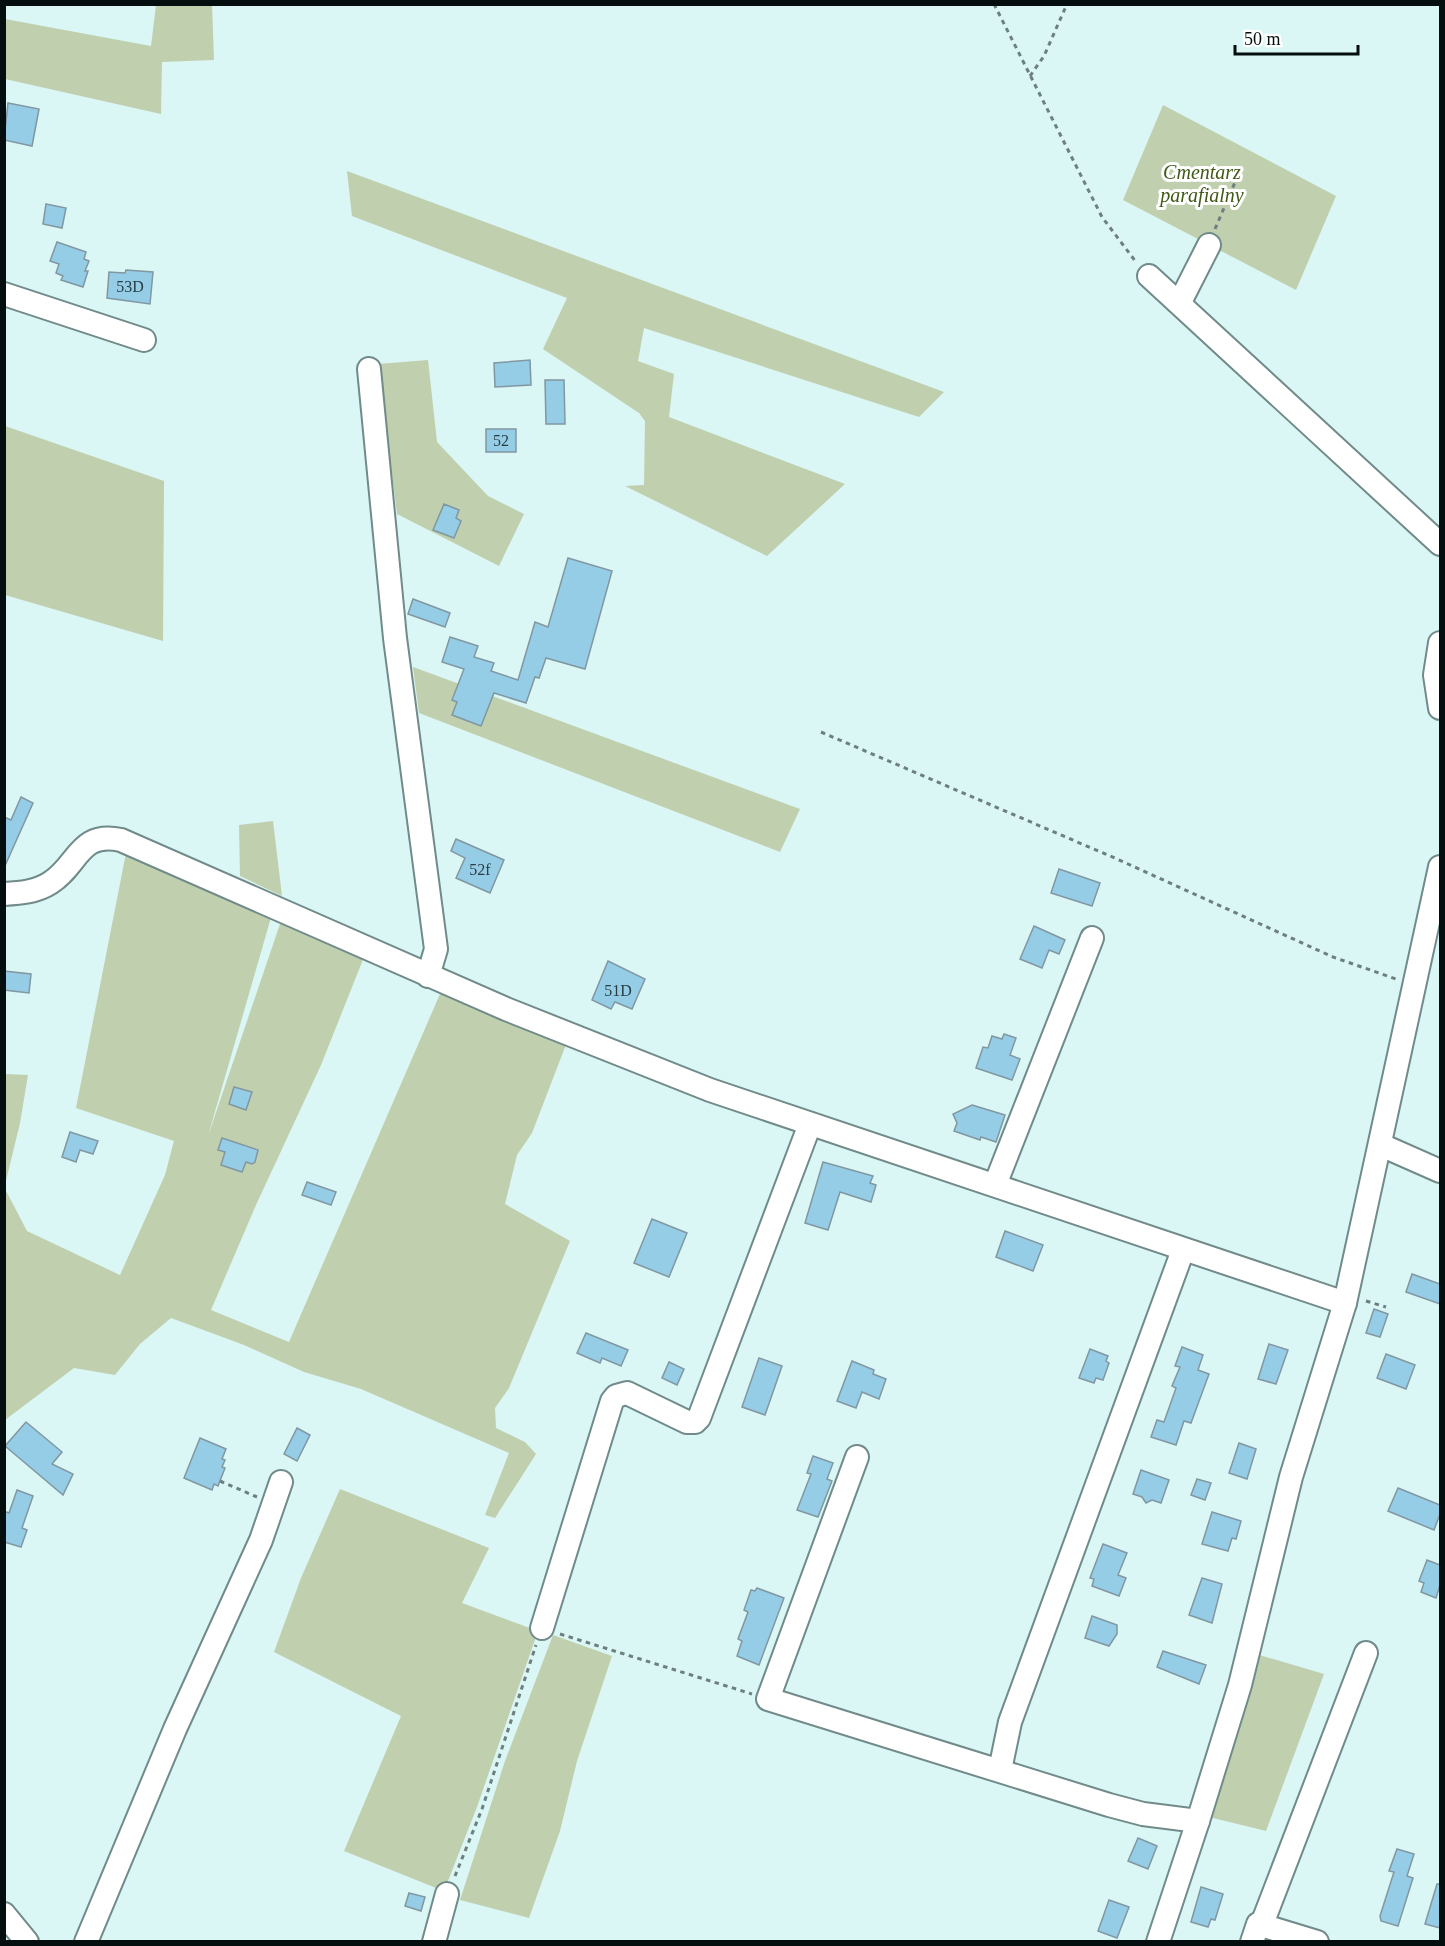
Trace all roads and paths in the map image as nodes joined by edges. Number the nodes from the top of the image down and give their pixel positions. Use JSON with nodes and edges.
{"nodes":[{"id":1,"x":994,"y":4,"type":"edge"},
{"id":2,"x":1067,"y":4,"type":"edge"},
{"id":3,"x":1030,"y":76,"type":"junction"},
{"id":4,"x":1239,"y":173,"type":"dead end"},
{"id":5,"x":1209,"y":244,"type":"joint"},
{"id":6,"x":1149,"y":276,"type":"joint"},
{"id":7,"x":4,"y":294,"type":"edge"},
{"id":8,"x":1180,"y":302,"type":"junction"},
{"id":9,"x":144,"y":340,"type":"dead end"},
{"id":10,"x":369,"y":369,"type":"dead end"},
{"id":11,"x":1440,"y":544,"type":"edge"},
{"id":12,"x":1440,"y":643,"type":"edge"},
{"id":13,"x":1440,"y":708,"type":"edge"},
{"id":14,"x":821,"y":732,"type":"dead end"},
{"id":15,"x":1440,"y":867,"type":"edge"},
{"id":16,"x":4,"y":894,"type":"edge"},
{"id":17,"x":1092,"y":938,"type":"dead end"},
{"id":18,"x":428,"y":976,"type":"junction"},
{"id":19,"x":1415,"y":985,"type":"junction"},
{"id":20,"x":810,"y":1124,"type":"junction"},
{"id":21,"x":1381,"y":1145,"type":"junction"},
{"id":22,"x":1440,"y":1171,"type":"edge"},
{"id":23,"x":995,"y":1185,"type":"junction"},
{"id":24,"x":1183,"y":1250,"type":"junction"},
{"id":25,"x":1345,"y":1303,"type":"junction"},
{"id":26,"x":857,"y":1457,"type":"dead end"},
{"id":27,"x":220,"y":1481,"type":"dead end"},
{"id":28,"x":281,"y":1482,"type":"dead end"},
{"id":29,"x":275,"y":1504,"type":"junction"},
{"id":30,"x":542,"y":1628,"type":"junction"},
{"id":31,"x":1366,"y":1653,"type":"dead end"},
{"id":32,"x":768,"y":1699,"type":"junction"},
{"id":33,"x":1000,"y":1770,"type":"junction"},
{"id":34,"x":1198,"y":1821,"type":"junction"},
{"id":35,"x":447,"y":1894,"type":"joint"},
{"id":36,"x":4,"y":1914,"type":"edge"},
{"id":37,"x":1257,"y":1933,"type":"edge"},
{"id":38,"x":26,"y":1940,"type":"edge"},
{"id":39,"x":86,"y":1941,"type":"edge"},
{"id":40,"x":434,"y":1941,"type":"edge"},
{"id":41,"x":1158,"y":1941,"type":"edge"},
{"id":42,"x":1317,"y":1941,"type":"edge"}],
"edges":[{"from":1,"to":3,"type":"path"},
{"from":2,"to":3,"type":"path"},
{"from":3,"to":6,"type":"path"},
{"from":4,"to":5,"type":"path"},
{"from":5,"to":8,"type":"street"},
{"from":6,"to":8,"type":"street"},
{"from":7,"to":9,"type":"street"},
{"from":8,"to":11,"type":"street"},
{"from":10,"to":18,"type":"street"},
{"from":12,"to":13,"type":"street"},
{"from":14,"to":19,"type":"path"},
{"from":15,"to":19,"type":"street"},
{"from":16,"to":18,"type":"street"},
{"from":17,"to":23,"type":"street"},
{"from":18,"to":20,"type":"street"},
{"from":19,"to":21,"type":"street"},
{"from":20,"to":23,"type":"street"},
{"from":20,"to":30,"type":"street"},
{"from":21,"to":22,"type":"street"},
{"from":21,"to":25,"type":"street"},
{"from":23,"to":24,"type":"street"},
{"from":24,"to":25,"type":"street"},
{"from":24,"to":33,"type":"street"},
{"from":25,"to":34,"type":"street"},
{"from":26,"to":32,"type":"street"},
{"from":27,"to":29,"type":"path"},
{"from":28,"to":29,"type":"street"},
{"from":29,"to":39,"type":"street"},
{"from":30,"to":32,"type":"path"},
{"from":30,"to":35,"type":"path"},
{"from":31,"to":37,"type":"street"},
{"from":32,"to":33,"type":"street"},
{"from":33,"to":34,"type":"street"},
{"from":34,"to":41,"type":"street"},
{"from":35,"to":40,"type":"street"},
{"from":36,"to":38,"type":"street"},
{"from":37,"to":42,"type":"street"}]}
